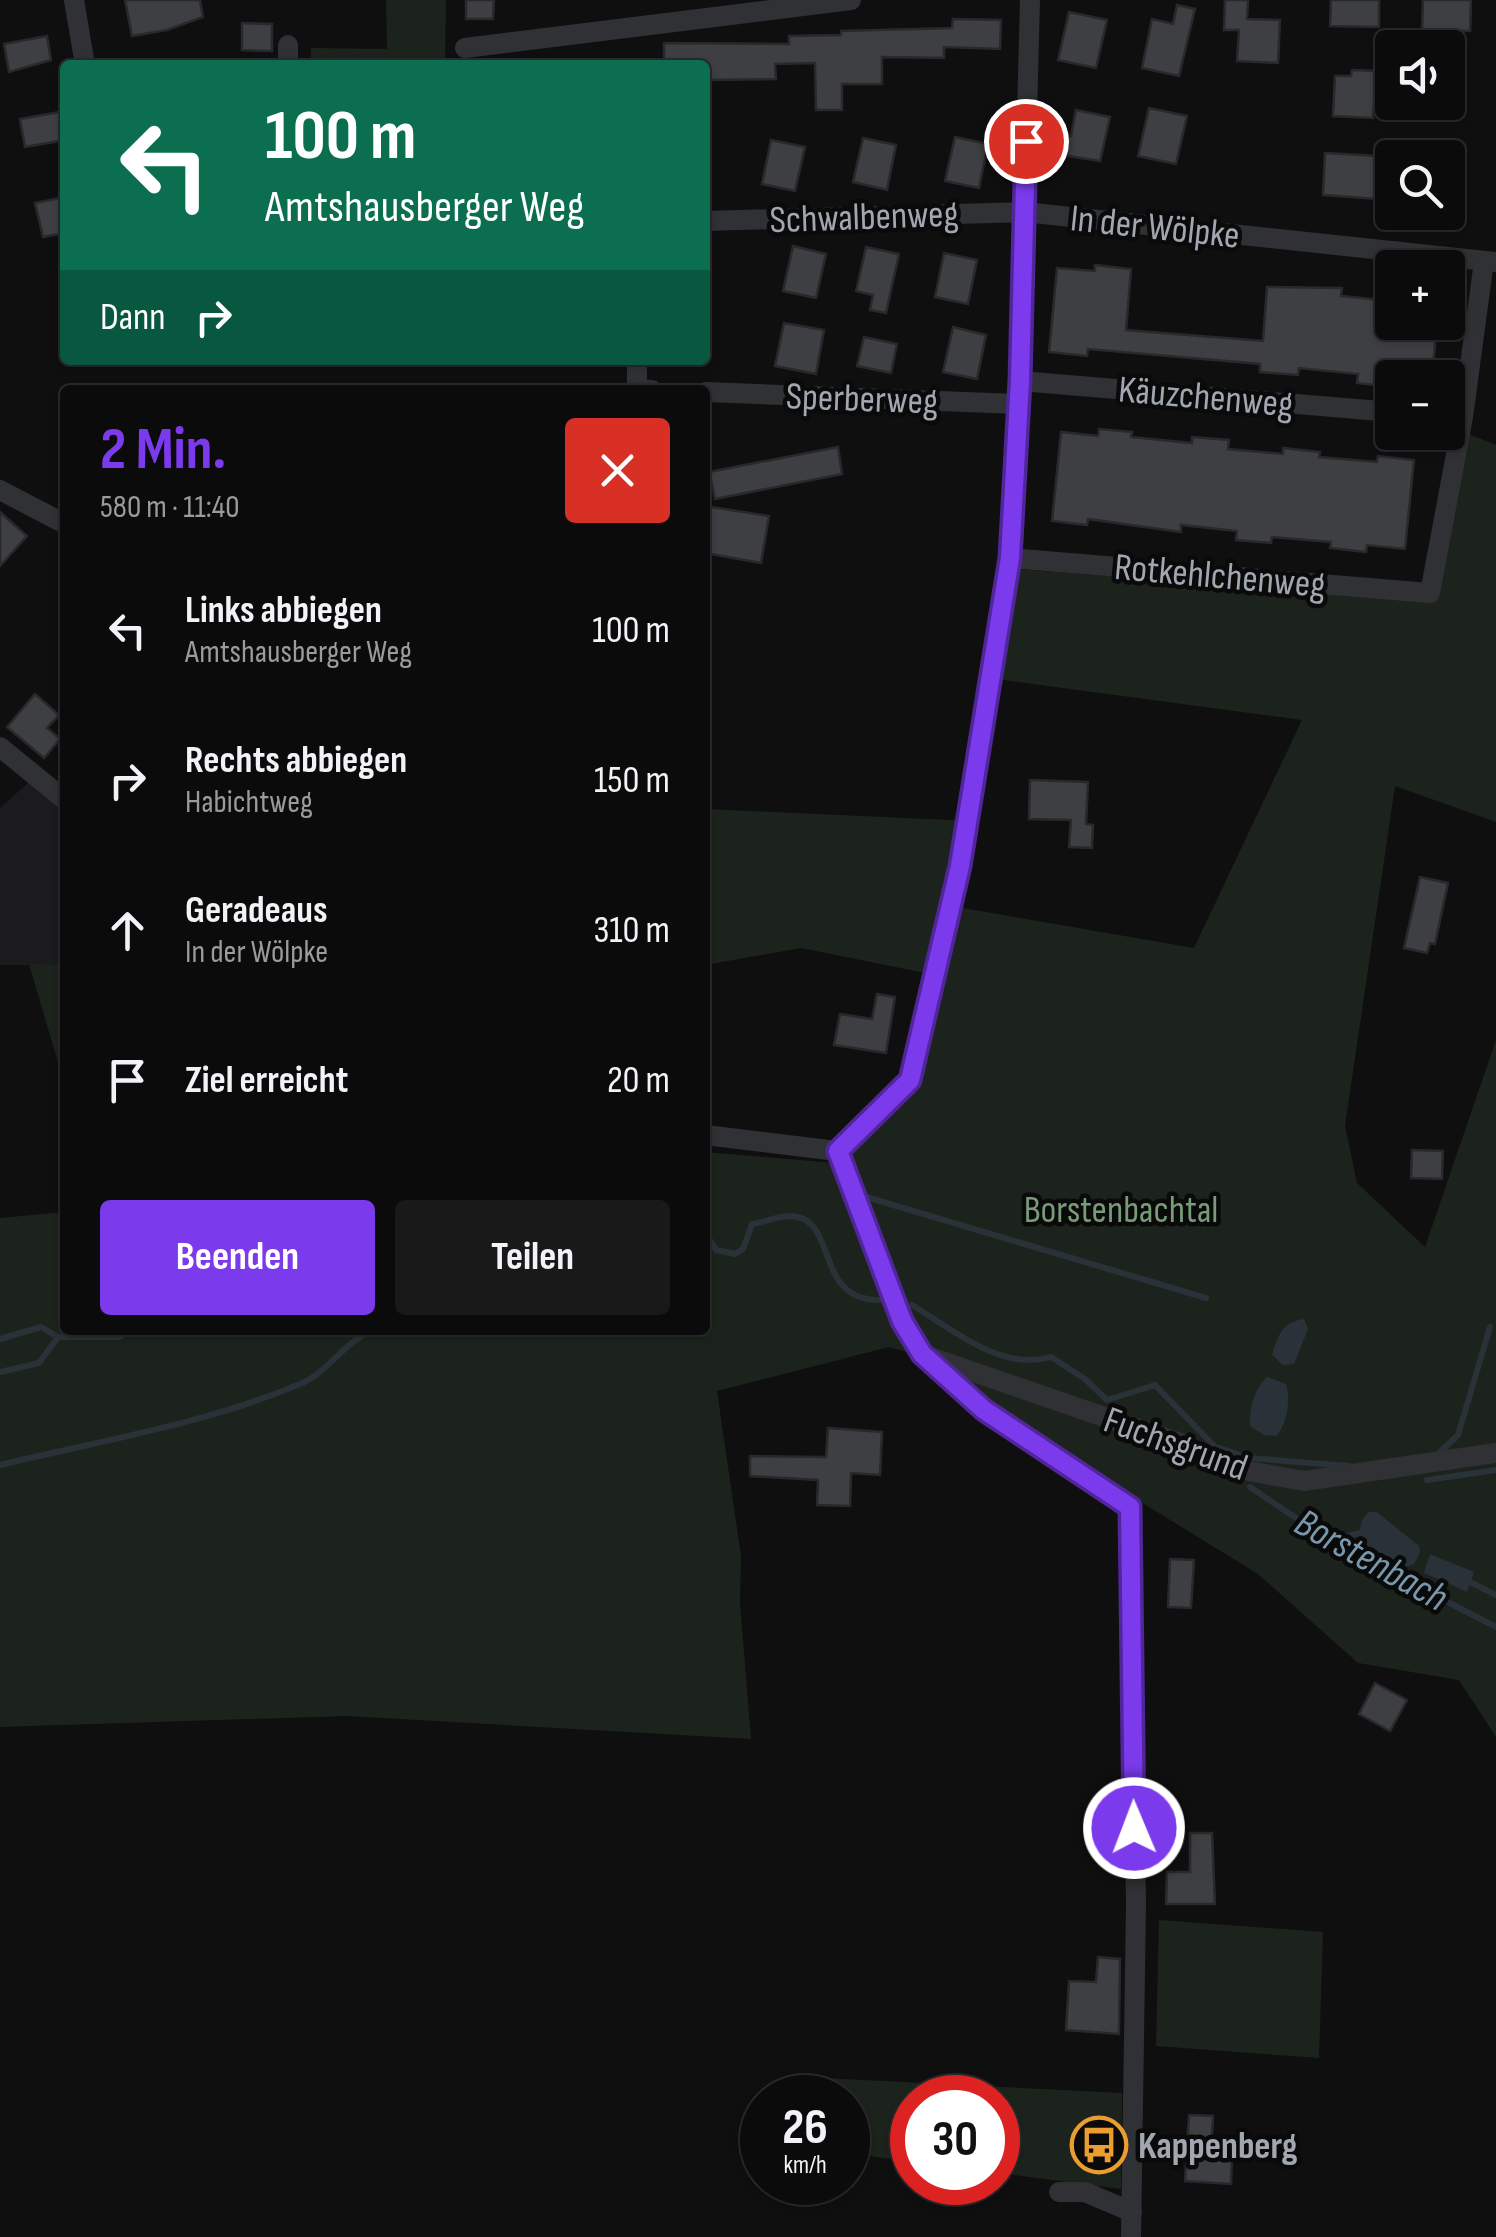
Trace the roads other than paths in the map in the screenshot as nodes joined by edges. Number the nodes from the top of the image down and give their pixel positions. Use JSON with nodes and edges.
{"nodes":[{"id":1,"x":74,"y":0,"type":"edge"},
{"id":2,"x":851,"y":0,"type":"edge"},
{"id":3,"x":1030,"y":0,"type":"edge"},
{"id":4,"x":465,"y":48,"type":"dead end"},
{"id":5,"x":85,"y":60,"type":"edge"},
{"id":6,"x":1024,"y":212,"type":"junction"},
{"id":7,"x":710,"y":220,"type":"edge"},
{"id":8,"x":1490,"y":262,"type":"edge"},
{"id":9,"x":1465,"y":373,"type":"edge"},
{"id":10,"x":1020,"y":381,"type":"junction"},
{"id":11,"x":710,"y":392,"type":"edge"},
{"id":12,"x":1019,"y":404,"type":"junction"},
{"id":13,"x":1375,"y":411,"type":"edge"},
{"id":14,"x":1450,"y":450,"type":"edge"},
{"id":15,"x":0,"y":490,"type":"edge"},
{"id":16,"x":60,"y":521,"type":"edge"},
{"id":17,"x":1010,"y":558,"type":"junction"},
{"id":18,"x":0,"y":747,"type":"edge"},
{"id":19,"x":60,"y":796,"type":"edge"},
{"id":20,"x":710,"y":1135,"type":"edge"},
{"id":21,"x":838,"y":1151,"type":"junction"},
{"id":22,"x":922,"y":1354,"type":"junction"},
{"id":23,"x":1496,"y":1454,"type":"edge"},
{"id":24,"x":1058,"y":2192,"type":"dead end"},
{"id":25,"x":1132,"y":2212,"type":"junction"},
{"id":26,"x":1131,"y":2237,"type":"edge"}],
"edges":[{"from":1,"to":5,"type":"street"},
{"from":2,"to":4,"type":"street"},
{"from":3,"to":6,"type":"street","name":"In der Wölpke"},
{"from":6,"to":7,"type":"street","name":"Schwalbenweg"},
{"from":6,"to":8,"type":"street","name":"In der Wölpke"},
{"from":6,"to":10,"type":"street"},
{"from":8,"to":9,"type":"street"},
{"from":10,"to":12,"type":"street"},
{"from":10,"to":13,"type":"street","name":"Käuzchenweg"},
{"from":11,"to":12,"type":"street","name":"Sperberweg"},
{"from":12,"to":17,"type":"street"},
{"from":14,"to":17,"type":"street","name":"Rotkehlchenweg"},
{"from":15,"to":16,"type":"street"},
{"from":17,"to":21,"type":"street"},
{"from":18,"to":19,"type":"street"},
{"from":20,"to":21,"type":"street"},
{"from":21,"to":22,"type":"street"},
{"from":22,"to":23,"type":"street","name":"Fuchsgrund"},
{"from":22,"to":25,"type":"street"},
{"from":24,"to":25,"type":"street"},
{"from":25,"to":26,"type":"street"}]}
